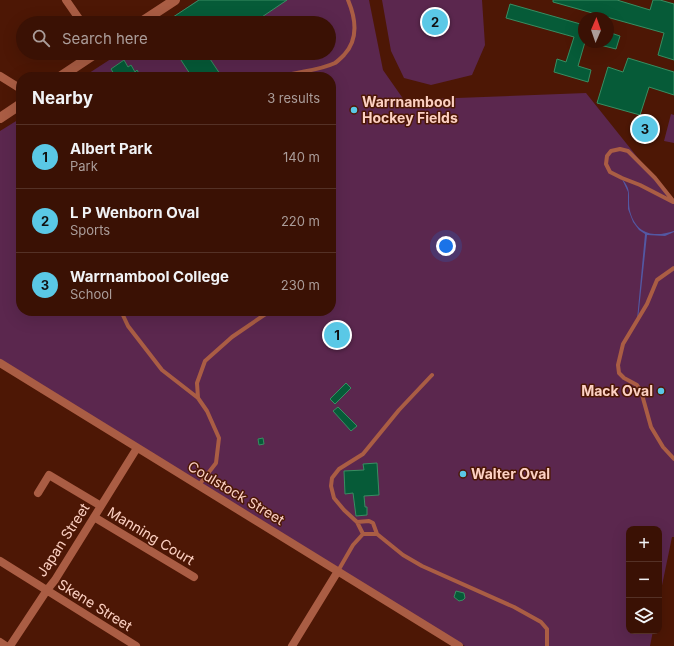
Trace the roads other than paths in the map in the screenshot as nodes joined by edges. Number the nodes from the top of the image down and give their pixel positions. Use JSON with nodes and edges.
{"nodes":[{"id":1,"x":66,"y":0,"type":"edge"},
{"id":2,"x":175,"y":0,"type":"edge"},
{"id":3,"x":348,"y":0,"type":"edge"},
{"id":4,"x":77,"y":16,"type":"edge"},
{"id":5,"x":151,"y":16,"type":"edge"},
{"id":6,"x":86,"y":60,"type":"edge"},
{"id":7,"x":69,"y":72,"type":"edge"},
{"id":8,"x":294,"y":72,"type":"edge"},
{"id":9,"x":0,"y":76,"type":"edge"},
{"id":10,"x":16,"y":86,"type":"edge"},
{"id":11,"x":16,"y":107,"type":"edge"},
{"id":12,"x":0,"y":118,"type":"edge"},
{"id":13,"x":674,"y":202,"type":"edge"},
{"id":14,"x":674,"y":268,"type":"edge"},
{"id":15,"x":123,"y":316,"type":"edge"},
{"id":16,"x":263,"y":316,"type":"edge"},
{"id":17,"x":0,"y":363,"type":"edge"},
{"id":18,"x":432,"y":375,"type":"dead end"},
{"id":19,"x":198,"y":398,"type":"junction"},
{"id":20,"x":137,"y":448,"type":"junction"},
{"id":21,"x":674,"y":459,"type":"edge"},
{"id":22,"x":199,"y":485,"type":"junction"},
{"id":23,"x":38,"y":493,"type":"dead end"},
{"id":24,"x":101,"y":506,"type":"junction"},
{"id":25,"x":94,"y":517,"type":"junction"},
{"id":26,"x":357,"y":522,"type":"junction"},
{"id":27,"x":363,"y":534,"type":"junction"},
{"id":28,"x":377,"y":534,"type":"junction"},
{"id":29,"x":0,"y":561,"type":"edge"},
{"id":30,"x":338,"y":571,"type":"junction"},
{"id":31,"x":194,"y":577,"type":"dead end"},
{"id":32,"x":47,"y":590,"type":"junction"},
{"id":33,"x":0,"y":642,"type":"edge"},
{"id":34,"x":6,"y":646,"type":"edge"},
{"id":35,"x":10,"y":646,"type":"edge"},
{"id":36,"x":136,"y":646,"type":"edge"},
{"id":37,"x":292,"y":646,"type":"edge"},
{"id":38,"x":459,"y":646,"type":"edge"},
{"id":39,"x":547,"y":646,"type":"edge"}],
"edges":[{"from":1,"to":4,"type":"street"},
{"from":2,"to":5,"type":"street"},
{"from":3,"to":8,"type":"lane"},
{"from":6,"to":7,"type":"street"},
{"from":9,"to":10,"type":"street"},
{"from":11,"to":12,"type":"street"},
{"from":13,"to":13,"type":"lane"},
{"from":14,"to":21,"type":"lane"},
{"from":15,"to":19,"type":"lane"},
{"from":16,"to":19,"type":"lane"},
{"from":17,"to":20,"type":"street","name":"Coulstock Street"},
{"from":18,"to":26,"type":"lane"},
{"from":19,"to":22,"type":"lane"},
{"from":20,"to":22,"type":"street","name":"Coulstock Street"},
{"from":20,"to":24,"type":"street","name":"Japan Street"},
{"from":22,"to":30,"type":"street","name":"Coulstock Street"},
{"from":23,"to":24,"type":"street"},
{"from":24,"to":25,"type":"street","name":"Japan Street"},
{"from":25,"to":31,"type":"street","name":"Manning Court"},
{"from":25,"to":32,"type":"street","name":"Japan Street"},
{"from":26,"to":27,"type":"lane"},
{"from":26,"to":28,"type":"lane"},
{"from":27,"to":28,"type":"lane"},
{"from":27,"to":30,"type":"lane"},
{"from":28,"to":39,"type":"lane"},
{"from":29,"to":32,"type":"street","name":"Skene Street"},
{"from":30,"to":37,"type":"street"},
{"from":30,"to":38,"type":"street","name":"Coulstock Street"},
{"from":32,"to":35,"type":"street","name":"Japan Street"},
{"from":32,"to":36,"type":"street","name":"Skene Street"},
{"from":33,"to":34,"type":"street"}]}
